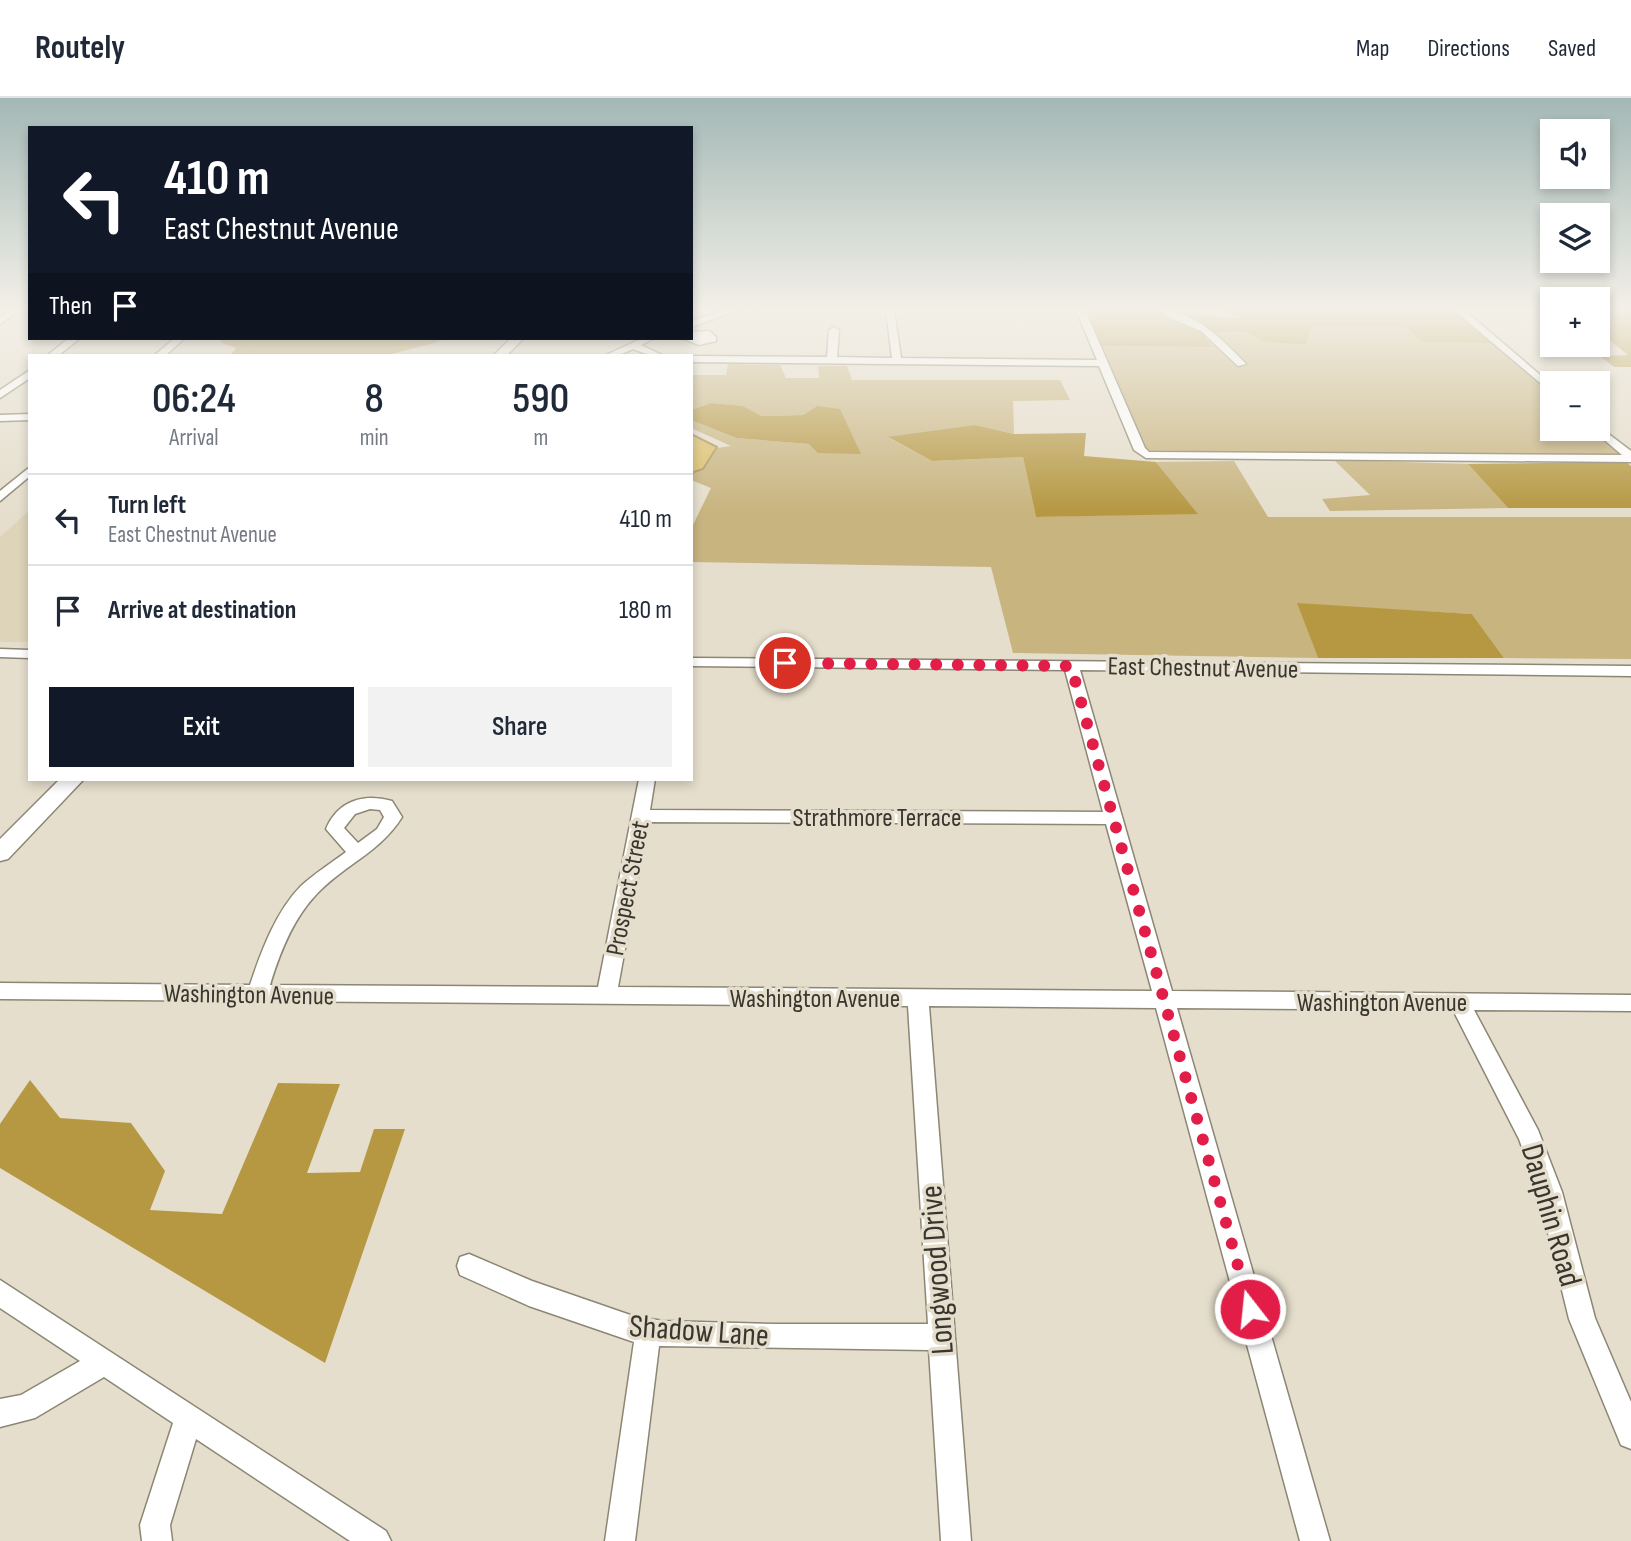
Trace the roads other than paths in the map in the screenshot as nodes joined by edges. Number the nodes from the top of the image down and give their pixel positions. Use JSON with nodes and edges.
{"nodes":[{"id":1,"x":24,"y":377,"type":"edge"},
{"id":2,"x":1107,"y":377,"type":"edge"},
{"id":3,"x":0,"y":395,"type":"edge"},
{"id":4,"x":28,"y":417,"type":"edge"},
{"id":5,"x":0,"y":418,"type":"edge"},
{"id":6,"x":1610,"y":440,"type":"edge"},
{"id":7,"x":1631,"y":458,"type":"edge"},
{"id":8,"x":28,"y":473,"type":"edge"},
{"id":9,"x":0,"y":497,"type":"edge"},
{"id":10,"x":0,"y":653,"type":"edge"},
{"id":11,"x":28,"y":654,"type":"edge"},
{"id":12,"x":693,"y":662,"type":"edge"},
{"id":13,"x":1071,"y":666,"type":"junction"},
{"id":14,"x":1631,"y":671,"type":"edge"},
{"id":15,"x":72,"y":781,"type":"edge"},
{"id":16,"x":647,"y":781,"type":"edge"},
{"id":17,"x":641,"y":816,"type":"junction"},
{"id":18,"x":1113,"y":818,"type":"junction"},
{"id":19,"x":358,"y":851,"type":"dead end"},
{"id":20,"x":0,"y":853,"type":"edge"},
{"id":21,"x":0,"y":991,"type":"edge"},
{"id":22,"x":257,"y":994,"type":"junction"},
{"id":23,"x":606,"y":997,"type":"junction"},
{"id":24,"x":918,"y":999,"type":"junction"},
{"id":25,"x":1164,"y":1001,"type":"junction"},
{"id":26,"x":1459,"y":1002,"type":"junction"},
{"id":27,"x":1631,"y":1003,"type":"edge"},
{"id":28,"x":469,"y":1266,"type":"dead end"},
{"id":29,"x":0,"y":1293,"type":"edge"},
{"id":30,"x":648,"y":1332,"type":"junction"},
{"id":31,"x":941,"y":1337,"type":"junction"},
{"id":32,"x":105,"y":1362,"type":"junction"},
{"id":33,"x":0,"y":1413,"type":"edge"},
{"id":34,"x":189,"y":1418,"type":"junction"},
{"id":35,"x":1631,"y":1435,"type":"edge"},
{"id":36,"x":157,"y":1541,"type":"edge"},
{"id":37,"x":376,"y":1541,"type":"edge"},
{"id":38,"x":620,"y":1541,"type":"edge"},
{"id":39,"x":956,"y":1541,"type":"edge"},
{"id":40,"x":1315,"y":1541,"type":"edge"}],
"edges":[{"from":1,"to":3,"type":"street"},
{"from":2,"to":7,"type":"street"},
{"from":4,"to":5,"type":"street"},
{"from":6,"to":7,"type":"street"},
{"from":8,"to":9,"type":"street"},
{"from":10,"to":11,"type":"street"},
{"from":12,"to":13,"type":"street","name":"East Chestnut Avenue"},
{"from":13,"to":14,"type":"street","name":"East Chestnut Avenue"},
{"from":13,"to":18,"type":"street"},
{"from":15,"to":20,"type":"main road"},
{"from":16,"to":17,"type":"street","name":"Prospect Street"},
{"from":17,"to":18,"type":"street","name":"Strathmore Terrace"},
{"from":17,"to":23,"type":"street","name":"Prospect Street"},
{"from":18,"to":25,"type":"street"},
{"from":19,"to":22,"type":"street"},
{"from":21,"to":22,"type":"street","name":"Washington Avenue"},
{"from":22,"to":23,"type":"street","name":"Washington Avenue"},
{"from":23,"to":24,"type":"street","name":"Washington Avenue"},
{"from":24,"to":25,"type":"street","name":"Washington Avenue"},
{"from":24,"to":31,"type":"street","name":"Longwood Drive"},
{"from":25,"to":26,"type":"street","name":"Washington Avenue"},
{"from":25,"to":40,"type":"street"},
{"from":26,"to":27,"type":"street","name":"Washington Avenue"},
{"from":26,"to":35,"type":"street","name":"Dauphin Road"},
{"from":28,"to":30,"type":"street","name":"Shadow Lane"},
{"from":29,"to":32,"type":"street"},
{"from":30,"to":31,"type":"street","name":"Shadow Lane"},
{"from":30,"to":38,"type":"street"},
{"from":31,"to":39,"type":"street","name":"Longwood Drive"},
{"from":32,"to":33,"type":"street"},
{"from":32,"to":34,"type":"street"},
{"from":34,"to":36,"type":"street"},
{"from":34,"to":37,"type":"street"}]}
